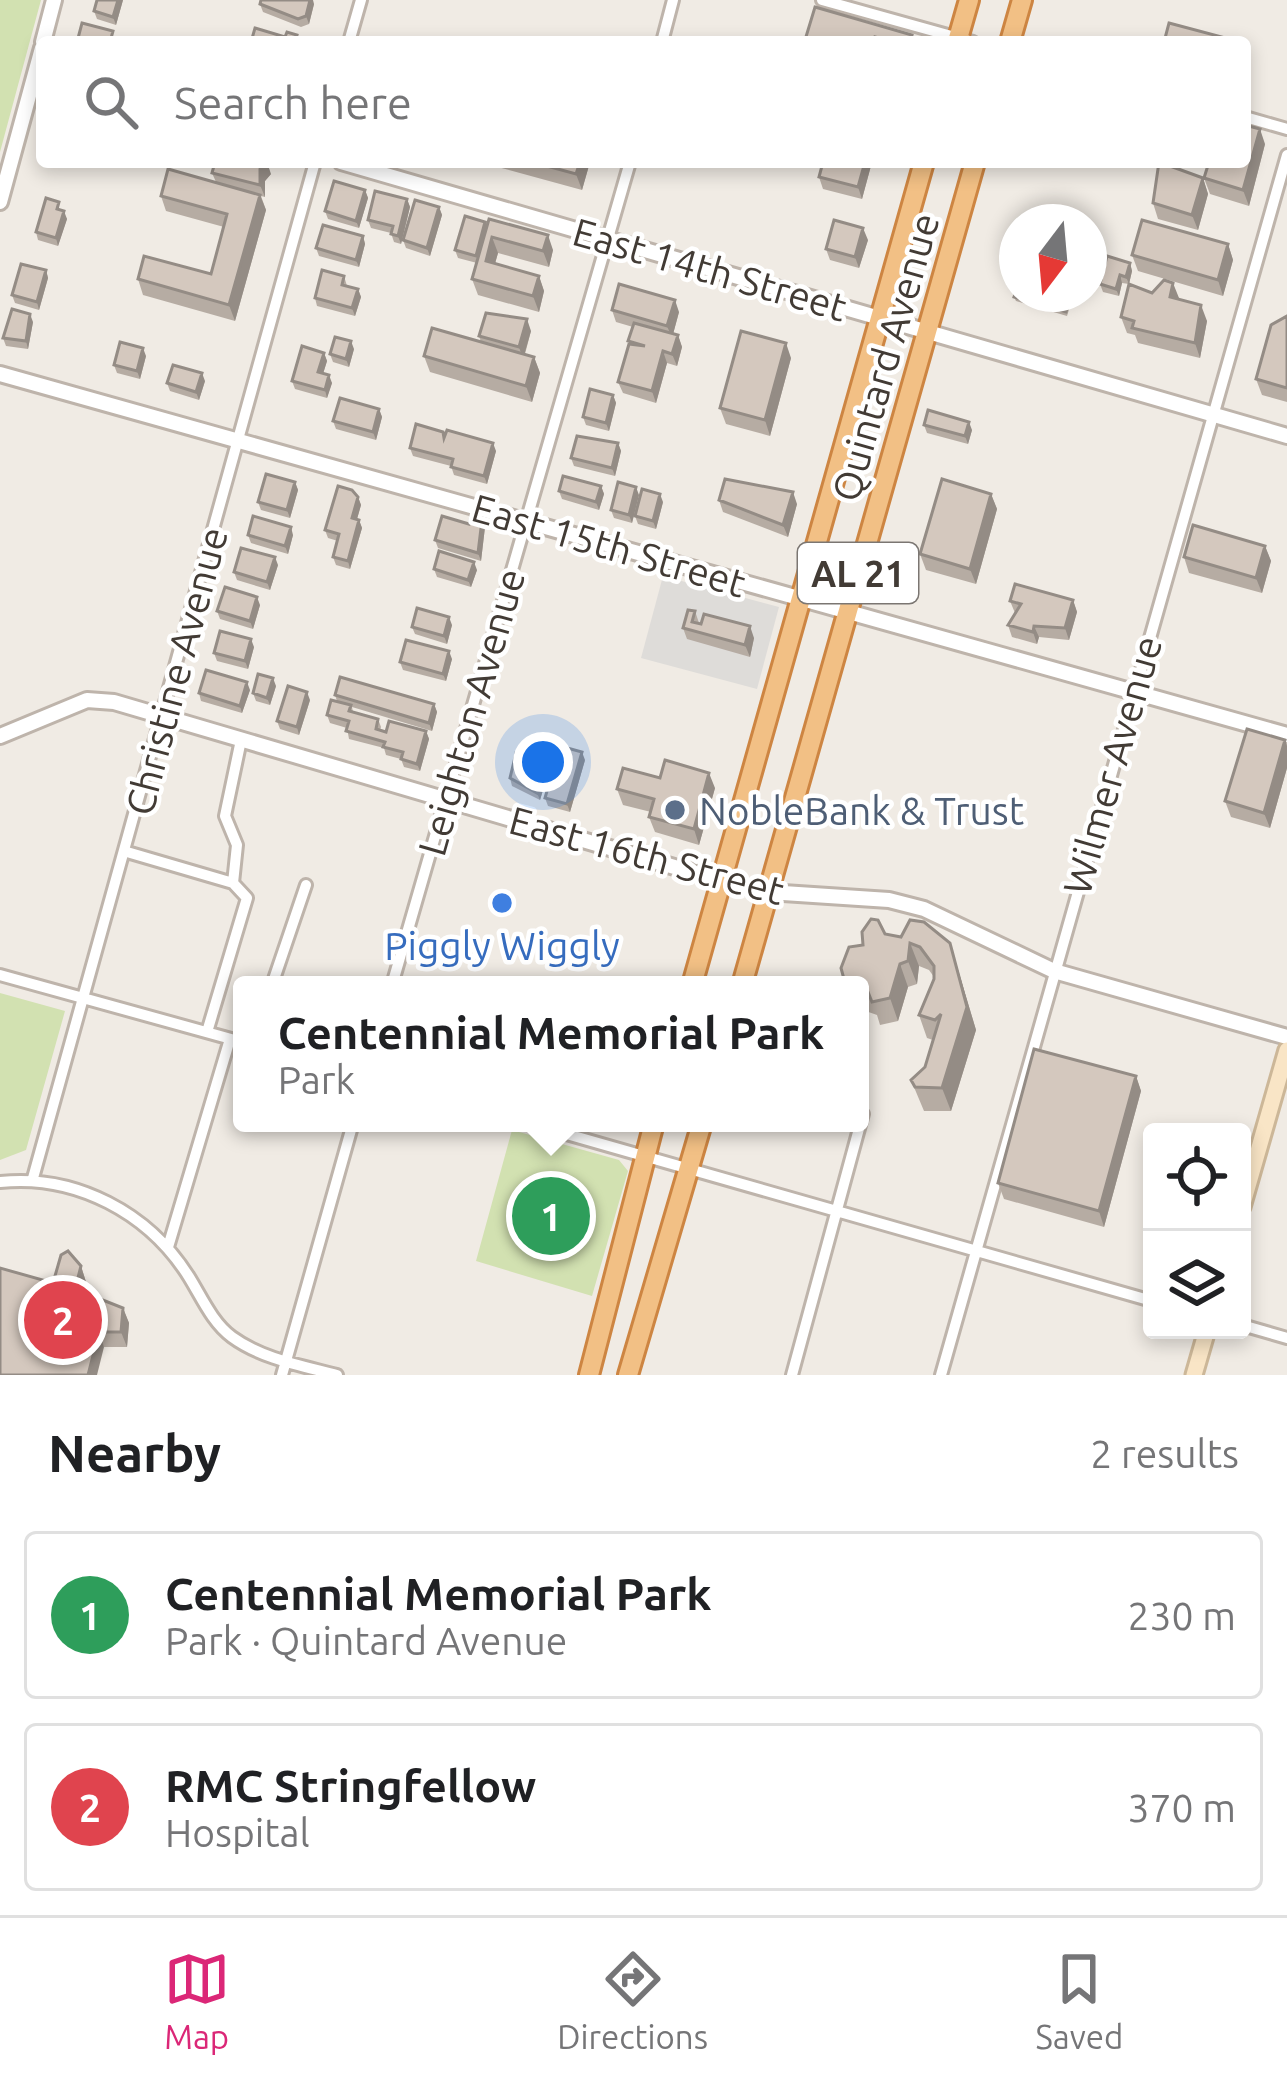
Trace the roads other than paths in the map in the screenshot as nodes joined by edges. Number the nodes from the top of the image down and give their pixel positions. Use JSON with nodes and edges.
{"nodes":[{"id":1,"x":55,"y":0,"type":"edge"},
{"id":2,"x":361,"y":0,"type":"edge"},
{"id":3,"x":674,"y":0,"type":"edge"},
{"id":4,"x":823,"y":0,"type":"edge"},
{"id":5,"x":969,"y":0,"type":"edge"},
{"id":6,"x":1022,"y":0,"type":"edge"},
{"id":7,"x":45,"y":36,"type":"edge"},
{"id":8,"x":351,"y":36,"type":"edge"},
{"id":9,"x":664,"y":36,"type":"edge"},
{"id":10,"x":946,"y":36,"type":"edge"},
{"id":11,"x":964,"y":36,"type":"edge"},
{"id":12,"x":1012,"y":36,"type":"edge"},
{"id":13,"x":36,"y":83,"type":"edge"},
{"id":14,"x":1251,"y":119,"type":"edge"},
{"id":15,"x":1287,"y":129,"type":"edge"},
{"id":16,"x":1287,"y":155,"type":"edge"},
{"id":17,"x":313,"y":168,"type":"edge"},
{"id":18,"x":362,"y":168,"type":"edge"},
{"id":19,"x":628,"y":168,"type":"edge"},
{"id":20,"x":922,"y":168,"type":"edge"},
{"id":21,"x":973,"y":168,"type":"edge"},
{"id":22,"x":4,"y":170,"type":"edge"},
{"id":23,"x":0,"y":202,"type":"edge"},
{"id":24,"x":609,"y":240,"type":"junction"},
{"id":25,"x":878,"y":318,"type":"junction"},
{"id":26,"x":927,"y":332,"type":"junction"},
{"id":27,"x":0,"y":374,"type":"edge"},
{"id":28,"x":1210,"y":414,"type":"junction"},
{"id":29,"x":1287,"y":436,"type":"edge"},
{"id":30,"x":236,"y":440,"type":"junction"},
{"id":31,"x":530,"y":523,"type":"junction"},
{"id":32,"x":801,"y":598,"type":"junction"},
{"id":33,"x":848,"y":612,"type":"junction"},
{"id":34,"x":1133,"y":692,"type":"junction"},
{"id":35,"x":163,"y":718,"type":"junction"},
{"id":36,"x":1287,"y":735,"type":"edge"},
{"id":37,"x":0,"y":736,"type":"edge"},
{"id":38,"x":241,"y":740,"type":"junction"},
{"id":39,"x":444,"y":800,"type":"junction"},
{"id":40,"x":127,"y":852,"type":"junction"},
{"id":41,"x":722,"y":881,"type":"junction"},
{"id":42,"x":233,"y":883,"type":"junction"},
{"id":43,"x":306,"y":885,"type":"dead end"},
{"id":44,"x":768,"y":892,"type":"junction"},
{"id":45,"x":1054,"y":971,"type":"junction"},
{"id":46,"x":0,"y":975,"type":"edge"},
{"id":47,"x":275,"y":976,"type":"edge"},
{"id":48,"x":395,"y":976,"type":"edge"},
{"id":49,"x":695,"y":976,"type":"edge"},
{"id":50,"x":745,"y":976,"type":"edge"},
{"id":51,"x":87,"y":999,"type":"junction"},
{"id":52,"x":207,"y":1032,"type":"junction"},
{"id":53,"x":1287,"y":1037,"type":"edge"},
{"id":54,"x":233,"y":1040,"type":"edge"},
{"id":55,"x":233,"y":1050,"type":"edge"},
{"id":56,"x":1287,"y":1050,"type":"edge"},
{"id":57,"x":350,"y":1132,"type":"edge"},
{"id":58,"x":560,"y":1132,"type":"edge"},
{"id":59,"x":652,"y":1132,"type":"edge"},
{"id":60,"x":699,"y":1132,"type":"edge"},
{"id":61,"x":858,"y":1132,"type":"edge"},
{"id":62,"x":645,"y":1156,"type":"junction"},
{"id":63,"x":689,"y":1168,"type":"junction"},
{"id":64,"x":1251,"y":1176,"type":"edge"},
{"id":65,"x":33,"y":1178,"type":"junction"},
{"id":66,"x":0,"y":1182,"type":"edge"},
{"id":67,"x":838,"y":1211,"type":"junction"},
{"id":68,"x":168,"y":1247,"type":"junction"},
{"id":69,"x":975,"y":1252,"type":"junction"},
{"id":70,"x":1143,"y":1299,"type":"edge"},
{"id":71,"x":1251,"y":1328,"type":"edge"},
{"id":72,"x":1287,"y":1338,"type":"edge"},
{"id":73,"x":1204,"y":1339,"type":"edge"},
{"id":74,"x":286,"y":1361,"type":"junction"},
{"id":75,"x":282,"y":1375,"type":"edge"},
{"id":76,"x":337,"y":1375,"type":"edge"},
{"id":77,"x":589,"y":1375,"type":"edge"},
{"id":78,"x":628,"y":1375,"type":"edge"},
{"id":79,"x":792,"y":1375,"type":"edge"},
{"id":80,"x":940,"y":1375,"type":"edge"},
{"id":81,"x":1194,"y":1375,"type":"edge"}],
"edges":[{"from":1,"to":7,"type":"street"},
{"from":2,"to":8,"type":"street"},
{"from":3,"to":9,"type":"street"},
{"from":4,"to":10,"type":"street"},
{"from":5,"to":11,"type":"highway"},
{"from":6,"to":12,"type":"highway"},
{"from":13,"to":22,"type":"street"},
{"from":14,"to":15,"type":"street"},
{"from":16,"to":28,"type":"street","name":"Wilmer Avenue"},
{"from":17,"to":30,"type":"street","name":"Christine Avenue"},
{"from":18,"to":24,"type":"street","name":"East 14th Street"},
{"from":19,"to":24,"type":"street","name":"Leighton Avenue"},
{"from":20,"to":25,"type":"highway","name":"Quintard Avenue","number":"AL 21"},
{"from":21,"to":26,"type":"highway","name":"Quintard Avenue","number":"AL 21"},
{"from":22,"to":23,"type":"street"},
{"from":24,"to":25,"type":"street","name":"East 14th Street"},
{"from":24,"to":31,"type":"street","name":"Leighton Avenue"},
{"from":25,"to":26,"type":"street","name":"East 14th Street"},
{"from":25,"to":32,"type":"highway","name":"Quintard Avenue","number":"AL 21"},
{"from":26,"to":28,"type":"street","name":"East 14th Street"},
{"from":26,"to":33,"type":"highway","name":"Quintard Avenue","number":"AL 21"},
{"from":27,"to":30,"type":"street","name":"East 15th Street"},
{"from":28,"to":29,"type":"street","name":"East 14th Street"},
{"from":28,"to":34,"type":"street","name":"Wilmer Avenue"},
{"from":30,"to":31,"type":"street","name":"East 15th Street"},
{"from":30,"to":35,"type":"street","name":"Christine Avenue"},
{"from":31,"to":32,"type":"street","name":"East 15th Street"},
{"from":31,"to":39,"type":"street","name":"Leighton Avenue"},
{"from":32,"to":33,"type":"street","name":"East 15th Street"},
{"from":32,"to":41,"type":"highway","name":"Quintard Avenue","number":"AL 21"},
{"from":33,"to":34,"type":"street","name":"East 15th Street"},
{"from":33,"to":44,"type":"highway","name":"Quintard Avenue","number":"AL 21"},
{"from":34,"to":36,"type":"street","name":"East 15th Street"},
{"from":34,"to":45,"type":"street","name":"Wilmer Avenue"},
{"from":35,"to":37,"type":"street","name":"East 16th Street"},
{"from":35,"to":38,"type":"street","name":"East 16th Street"},
{"from":35,"to":40,"type":"street","name":"Christine Avenue"},
{"from":38,"to":39,"type":"street","name":"East 16th Street"},
{"from":38,"to":42,"type":"street"},
{"from":39,"to":41,"type":"street","name":"East 16th Street"},
{"from":39,"to":48,"type":"street","name":"Leighton Avenue"},
{"from":40,"to":42,"type":"street"},
{"from":40,"to":51,"type":"street","name":"Christine Avenue"},
{"from":41,"to":44,"type":"street","name":"East 16th Street"},
{"from":41,"to":49,"type":"highway","name":"Quintard Avenue","number":"AL 21"},
{"from":42,"to":52,"type":"street"},
{"from":43,"to":47,"type":"street"},
{"from":44,"to":45,"type":"street","name":"East 16th Street"},
{"from":44,"to":50,"type":"highway","name":"Quintard Avenue","number":"AL 21"},
{"from":45,"to":53,"type":"street","name":"East 16th Street"},
{"from":45,"to":69,"type":"street","name":"Wilmer Avenue"},
{"from":46,"to":51,"type":"street"},
{"from":51,"to":52,"type":"street"},
{"from":51,"to":65,"type":"street","name":"Christine Avenue"},
{"from":52,"to":54,"type":"street"},
{"from":55,"to":68,"type":"street"},
{"from":56,"to":64,"type":"main road"},
{"from":57,"to":74,"type":"street"},
{"from":58,"to":62,"type":"street"},
{"from":59,"to":62,"type":"highway"},
{"from":60,"to":63,"type":"highway"},
{"from":61,"to":67,"type":"street"},
{"from":62,"to":63,"type":"street"},
{"from":62,"to":77,"type":"highway"},
{"from":63,"to":67,"type":"street"},
{"from":63,"to":78,"type":"highway"},
{"from":65,"to":66,"type":"street"},
{"from":65,"to":68,"type":"street"},
{"from":67,"to":69,"type":"street"},
{"from":67,"to":79,"type":"street"},
{"from":68,"to":74,"type":"street"},
{"from":69,"to":70,"type":"street"},
{"from":69,"to":80,"type":"street","name":"Wilmer Avenue"},
{"from":71,"to":72,"type":"street"},
{"from":73,"to":81,"type":"main road"},
{"from":74,"to":75,"type":"street"},
{"from":74,"to":76,"type":"street"}]}
